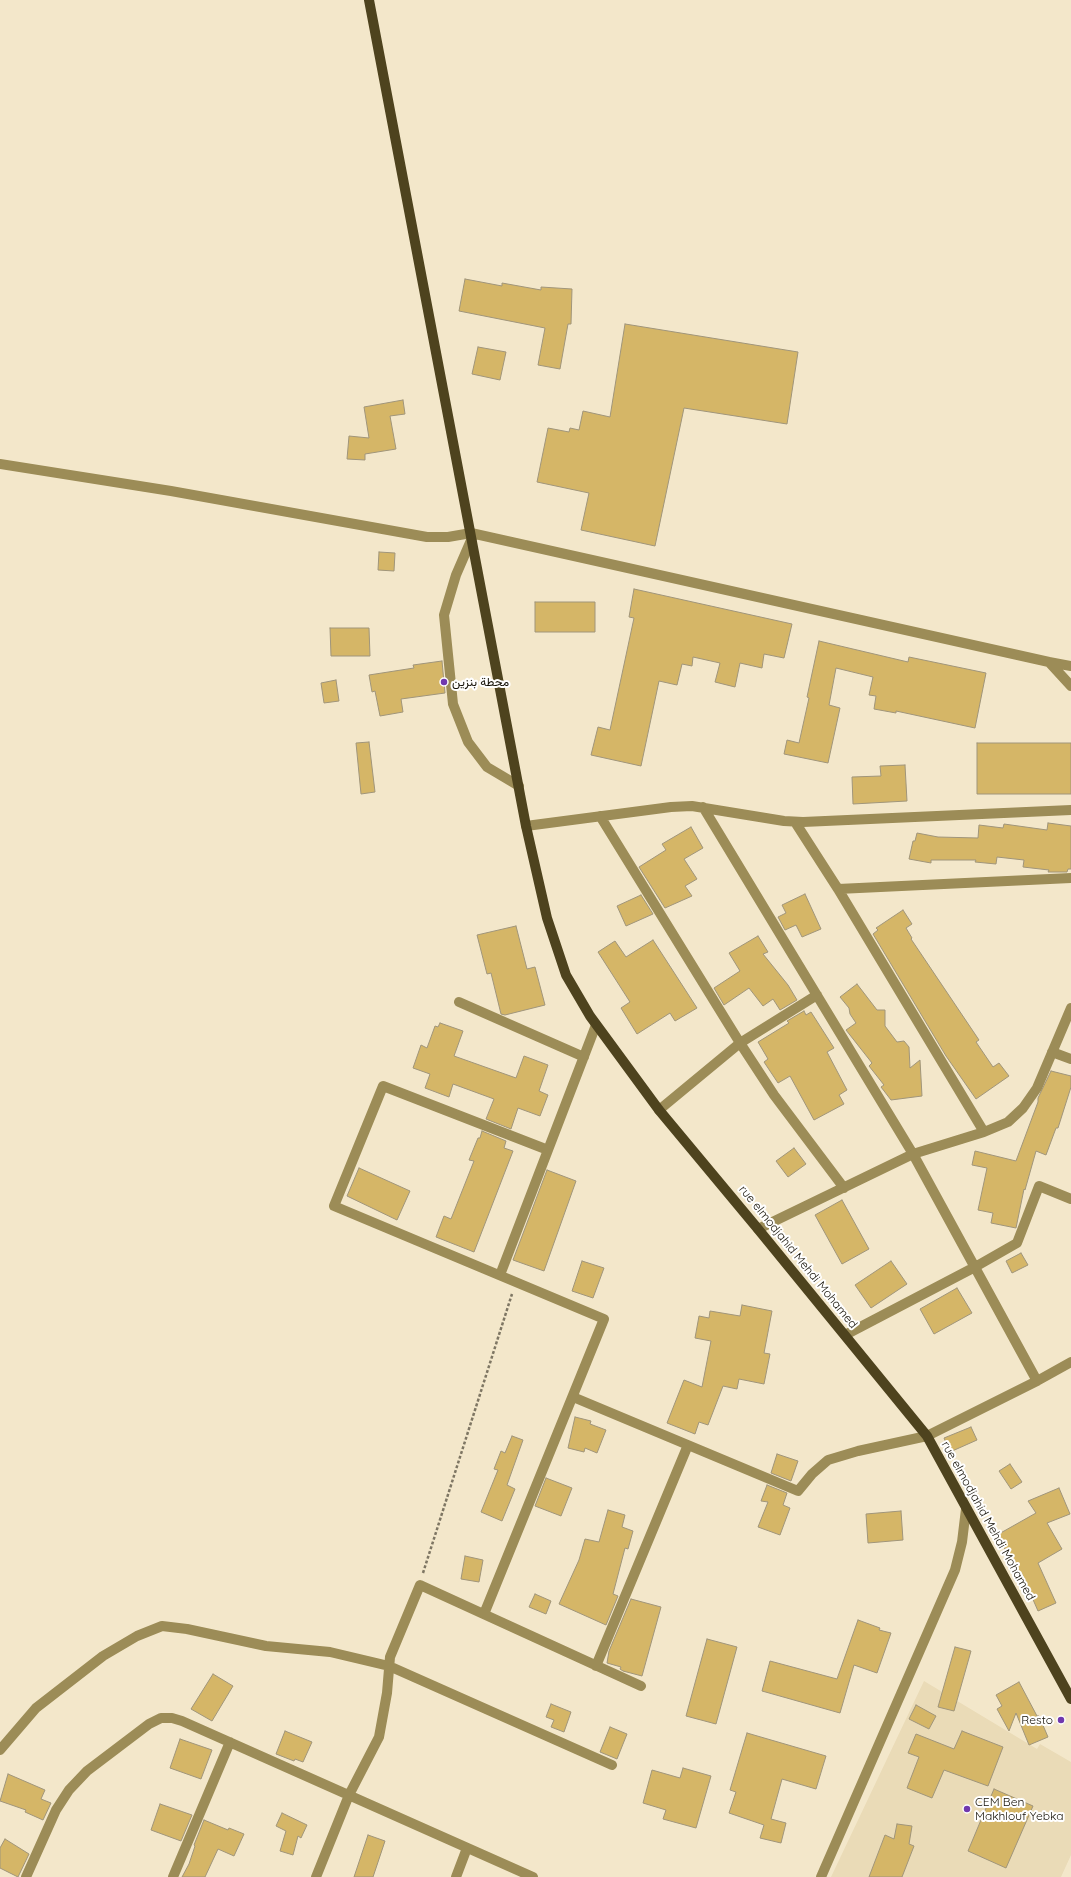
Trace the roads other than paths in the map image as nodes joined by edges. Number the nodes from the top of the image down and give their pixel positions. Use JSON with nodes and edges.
{"nodes":[{"id":1,"x":369,"y":0,"type":"edge"},
{"id":2,"x":0,"y":464,"type":"edge"},
{"id":3,"x":471,"y":536,"type":"junction"},
{"id":4,"x":1048,"y":662,"type":"junction"},
{"id":5,"x":1071,"y":666,"type":"edge"},
{"id":6,"x":1071,"y":686,"type":"edge"},
{"id":7,"x":519,"y":786,"type":"junction"},
{"id":8,"x":703,"y":807,"type":"junction"},
{"id":9,"x":1071,"y":810,"type":"edge"},
{"id":10,"x":600,"y":816,"type":"junction"},
{"id":11,"x":795,"y":822,"type":"junction"},
{"id":12,"x":526,"y":826,"type":"junction"},
{"id":13,"x":1071,"y":878,"type":"edge"},
{"id":14,"x":838,"y":889,"type":"junction"},
{"id":15,"x":817,"y":995,"type":"junction"},
{"id":16,"x":459,"y":1002,"type":"dead end"},
{"id":17,"x":1071,"y":1008,"type":"edge"},
{"id":18,"x":596,"y":1025,"type":"junction"},
{"id":19,"x":740,"y":1043,"type":"junction"},
{"id":20,"x":1052,"y":1052,"type":"junction"},
{"id":21,"x":584,"y":1057,"type":"junction"},
{"id":22,"x":1071,"y":1059,"type":"edge"},
{"id":23,"x":659,"y":1110,"type":"junction"},
{"id":24,"x":984,"y":1132,"type":"junction"},
{"id":25,"x":548,"y":1150,"type":"junction"},
{"id":26,"x":913,"y":1154,"type":"junction"},
{"id":27,"x":844,"y":1188,"type":"junction"},
{"id":28,"x":1071,"y":1199,"type":"edge"},
{"id":29,"x":758,"y":1229,"type":"junction"},
{"id":30,"x":975,"y":1267,"type":"junction"},
{"id":31,"x":500,"y":1275,"type":"junction"},
{"id":32,"x":845,"y":1335,"type":"junction"},
{"id":33,"x":1071,"y":1362,"type":"edge"},
{"id":34,"x":1038,"y":1381,"type":"junction"},
{"id":35,"x":573,"y":1396,"type":"junction"},
{"id":36,"x":927,"y":1436,"type":"junction"},
{"id":37,"x":688,"y":1445,"type":"junction"},
{"id":38,"x":966,"y":1508,"type":"junction"},
{"id":39,"x":484,"y":1614,"type":"junction"},
{"id":40,"x":389,"y":1666,"type":"junction"},
{"id":41,"x":596,"y":1666,"type":"junction"},
{"id":42,"x":641,"y":1686,"type":"dead end"},
{"id":43,"x":1071,"y":1699,"type":"edge"},
{"id":44,"x":230,"y":1742,"type":"junction"},
{"id":45,"x":0,"y":1750,"type":"edge"},
{"id":46,"x":612,"y":1765,"type":"dead end"},
{"id":47,"x":349,"y":1795,"type":"junction"},
{"id":48,"x":468,"y":1848,"type":"junction"},
{"id":49,"x":26,"y":1877,"type":"edge"},
{"id":50,"x":174,"y":1877,"type":"edge"},
{"id":51,"x":316,"y":1877,"type":"edge"},
{"id":52,"x":456,"y":1877,"type":"edge"},
{"id":53,"x":533,"y":1877,"type":"edge"},
{"id":54,"x":821,"y":1877,"type":"edge"}],
"edges":[{"from":1,"to":3,"type":"main road","name":"rue elmodjahid Mehdi Mohamed"},
{"from":2,"to":3,"type":"street"},
{"from":3,"to":4,"type":"street"},
{"from":3,"to":7,"type":"main road","name":"rue elmodjahid Mehdi Mohamed"},
{"from":3,"to":7,"type":"street"},
{"from":4,"to":5,"type":"street"},
{"from":4,"to":6,"type":"street"},
{"from":7,"to":12,"type":"main road","name":"rue elmodjahid Mehdi Mohamed"},
{"from":8,"to":10,"type":"street"},
{"from":8,"to":11,"type":"street"},
{"from":8,"to":15,"type":"street"},
{"from":9,"to":11,"type":"street"},
{"from":10,"to":12,"type":"street"},
{"from":10,"to":19,"type":"street"},
{"from":11,"to":14,"type":"street"},
{"from":12,"to":18,"type":"main road","name":"rue elmodjahid Mehdi Mohamed"},
{"from":13,"to":14,"type":"street"},
{"from":14,"to":24,"type":"street"},
{"from":15,"to":19,"type":"street"},
{"from":15,"to":26,"type":"street"},
{"from":16,"to":21,"type":"street"},
{"from":17,"to":20,"type":"street"},
{"from":18,"to":21,"type":"street"},
{"from":18,"to":23,"type":"main road","name":"rue elmodjahid Mehdi Mohamed"},
{"from":19,"to":23,"type":"street"},
{"from":19,"to":27,"type":"street"},
{"from":20,"to":22,"type":"street"},
{"from":20,"to":24,"type":"street"},
{"from":21,"to":25,"type":"street"},
{"from":23,"to":29,"type":"main road","name":"rue elmodjahid Mehdi Mohamed"},
{"from":24,"to":26,"type":"street"},
{"from":25,"to":31,"type":"street"},
{"from":25,"to":31,"type":"street"},
{"from":26,"to":27,"type":"street"},
{"from":26,"to":30,"type":"street"},
{"from":27,"to":29,"type":"street"},
{"from":28,"to":30,"type":"street"},
{"from":29,"to":32,"type":"main road","name":"rue elmodjahid Mehdi Mohamed"},
{"from":30,"to":32,"type":"street"},
{"from":30,"to":34,"type":"street"},
{"from":31,"to":35,"type":"street"},
{"from":32,"to":36,"type":"main road","name":"rue elmodjahid Mehdi Mohamed"},
{"from":33,"to":34,"type":"street"},
{"from":34,"to":36,"type":"street"},
{"from":35,"to":37,"type":"street"},
{"from":35,"to":39,"type":"street"},
{"from":36,"to":37,"type":"street"},
{"from":36,"to":38,"type":"main road","name":"rue elmodjahid Mehdi Mohamed"},
{"from":37,"to":41,"type":"street"},
{"from":38,"to":43,"type":"main road","name":"rue elmodjahid Mehdi Mohamed"},
{"from":38,"to":54,"type":"street"},
{"from":39,"to":40,"type":"street"},
{"from":39,"to":41,"type":"street"},
{"from":40,"to":45,"type":"street"},
{"from":40,"to":46,"type":"street"},
{"from":40,"to":47,"type":"street"},
{"from":41,"to":42,"type":"street"},
{"from":44,"to":47,"type":"street"},
{"from":44,"to":49,"type":"street"},
{"from":44,"to":50,"type":"street"},
{"from":47,"to":48,"type":"street"},
{"from":47,"to":51,"type":"street"},
{"from":48,"to":52,"type":"street"},
{"from":48,"to":53,"type":"street"}]}
